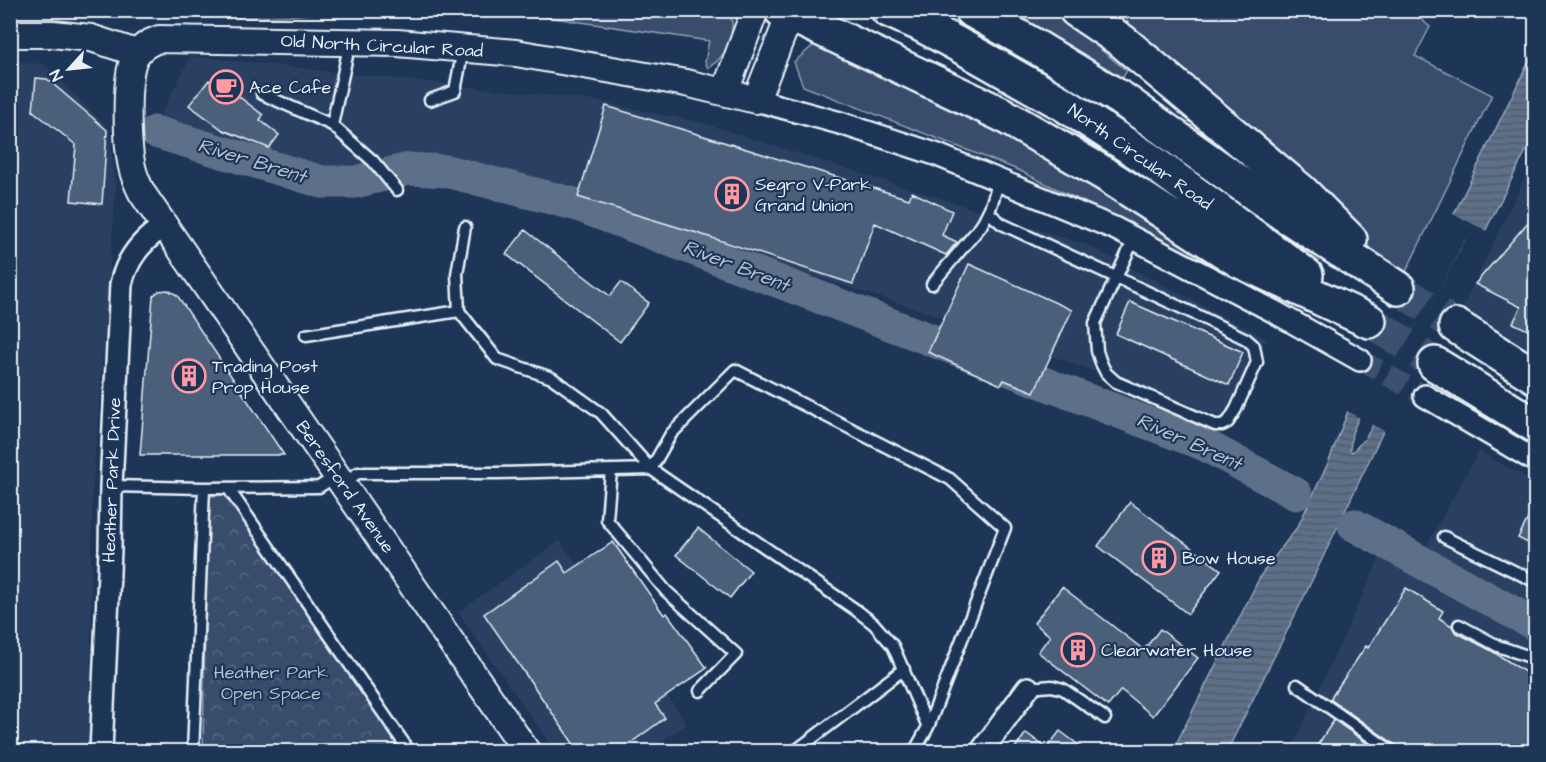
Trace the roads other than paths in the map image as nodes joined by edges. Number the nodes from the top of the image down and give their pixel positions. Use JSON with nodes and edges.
{"nodes":[{"id":1,"x":754,"y":10,"type":"edge"},
{"id":2,"x":888,"y":10,"type":"edge"},
{"id":3,"x":971,"y":10,"type":"edge"},
{"id":4,"x":1076,"y":10,"type":"edge"},
{"id":5,"x":788,"y":12,"type":"edge"},
{"id":6,"x":10,"y":34,"type":"edge"},
{"id":7,"x":350,"y":42,"type":"junction"},
{"id":8,"x":463,"y":48,"type":"junction"},
{"id":9,"x":137,"y":53,"type":"junction"},
{"id":10,"x":725,"y":92,"type":"junction"},
{"id":11,"x":262,"y":94,"type":"dead end"},
{"id":12,"x":430,"y":100,"type":"dead end"},
{"id":13,"x":756,"y":100,"type":"junction"},
{"id":14,"x":332,"y":125,"type":"junction"},
{"id":15,"x":999,"y":180,"type":"junction"},
{"id":16,"x":396,"y":190,"type":"dead end"},
{"id":17,"x":988,"y":212,"type":"junction"},
{"id":18,"x":164,"y":226,"type":"junction"},
{"id":19,"x":465,"y":227,"type":"dead end"},
{"id":20,"x":1134,"y":239,"type":"junction"},
{"id":21,"x":1116,"y":276,"type":"junction"},
{"id":22,"x":932,"y":284,"type":"dead end"},
{"id":23,"x":459,"y":311,"type":"junction"},
{"id":24,"x":1456,"y":326,"type":"tunnel mouth"},
{"id":25,"x":306,"y":334,"type":"dead end"},
{"id":26,"x":1360,"y":360,"type":"tunnel mouth"},
{"id":27,"x":1435,"y":364,"type":"tunnel mouth"},
{"id":28,"x":1536,"y":377,"type":"edge"},
{"id":29,"x":1425,"y":396,"type":"tunnel mouth"},
{"id":30,"x":1536,"y":426,"type":"edge"},
{"id":31,"x":1536,"y":461,"type":"edge"},
{"id":32,"x":651,"y":469,"type":"junction"},
{"id":33,"x":611,"y":470,"type":"junction"},
{"id":34,"x":339,"y":479,"type":"junction"},
{"id":35,"x":111,"y":486,"type":"junction"},
{"id":36,"x":204,"y":488,"type":"junction"},
{"id":37,"x":228,"y":488,"type":"junction"},
{"id":38,"x":1444,"y":537,"type":"dead end"},
{"id":39,"x":1536,"y":582,"type":"edge"},
{"id":40,"x":1459,"y":625,"type":"dead end"},
{"id":41,"x":1536,"y":660,"type":"edge"},
{"id":42,"x":904,"y":669,"type":"junction"},
{"id":43,"x":1297,"y":686,"type":"dead end"},
{"id":44,"x":1029,"y":688,"type":"joint"},
{"id":45,"x":700,"y":691,"type":"dead end"},
{"id":46,"x":1105,"y":718,"type":"dead end"},
{"id":47,"x":928,"y":727,"type":"junction"},
{"id":48,"x":101,"y":752,"type":"edge"},
{"id":49,"x":193,"y":752,"type":"edge"},
{"id":50,"x":410,"y":752,"type":"edge"},
{"id":51,"x":527,"y":752,"type":"edge"},
{"id":52,"x":794,"y":752,"type":"edge"},
{"id":53,"x":914,"y":752,"type":"edge"},
{"id":54,"x":981,"y":752,"type":"edge"},
{"id":55,"x":1393,"y":752,"type":"edge"}],
"edges":[{"from":1,"to":10,"type":"street"},
{"from":2,"to":5,"type":"highway","name":"North Circular Road"},
{"from":3,"to":4,"type":"highway","name":"North Circular Road"},
{"from":5,"to":13,"type":"street"},
{"from":6,"to":9,"type":"street"},
{"from":7,"to":8,"type":"street","name":"Old North Circular Road"},
{"from":7,"to":9,"type":"street","name":"Old North Circular Road"},
{"from":7,"to":14,"type":"lane"},
{"from":8,"to":10,"type":"street","name":"Old North Circular Road"},
{"from":8,"to":12,"type":"lane"},
{"from":9,"to":18,"type":"street","name":"Beresford Avenue"},
{"from":10,"to":13,"type":"street","name":"Old North Circular Road"},
{"from":11,"to":14,"type":"lane"},
{"from":13,"to":15,"type":"street"},
{"from":14,"to":16,"type":"lane"},
{"from":15,"to":17,"type":"lane"},
{"from":15,"to":20,"type":"street"},
{"from":17,"to":21,"type":"lane"},
{"from":17,"to":22,"type":"lane"},
{"from":18,"to":34,"type":"street","name":"Beresford Avenue"},
{"from":18,"to":35,"type":"street","name":"Heather Park Drive"},
{"from":19,"to":23,"type":"lane"},
{"from":20,"to":21,"type":"lane"},
{"from":20,"to":26,"type":"street"},
{"from":21,"to":21,"type":"lane"},
{"from":23,"to":25,"type":"lane"},
{"from":23,"to":32,"type":"lane"},
{"from":24,"to":28,"type":"highway"},
{"from":27,"to":30,"type":"highway"},
{"from":29,"to":31,"type":"street"},
{"from":32,"to":33,"type":"lane"},
{"from":32,"to":42,"type":"lane"},
{"from":32,"to":47,"type":"lane"},
{"from":33,"to":34,"type":"lane"},
{"from":33,"to":45,"type":"lane"},
{"from":34,"to":37,"type":"lane"},
{"from":34,"to":51,"type":"street","name":"Beresford Avenue"},
{"from":35,"to":36,"type":"lane"},
{"from":35,"to":48,"type":"street","name":"Heather Park Drive"},
{"from":36,"to":37,"type":"lane"},
{"from":36,"to":49,"type":"lane"},
{"from":37,"to":50,"type":"lane"},
{"from":38,"to":39,"type":"lane"},
{"from":40,"to":41,"type":"lane"},
{"from":42,"to":47,"type":"lane"},
{"from":42,"to":52,"type":"lane"},
{"from":43,"to":55,"type":"lane"},
{"from":44,"to":46,"type":"lane"},
{"from":44,"to":54,"type":"street"},
{"from":47,"to":53,"type":"lane"}]}
